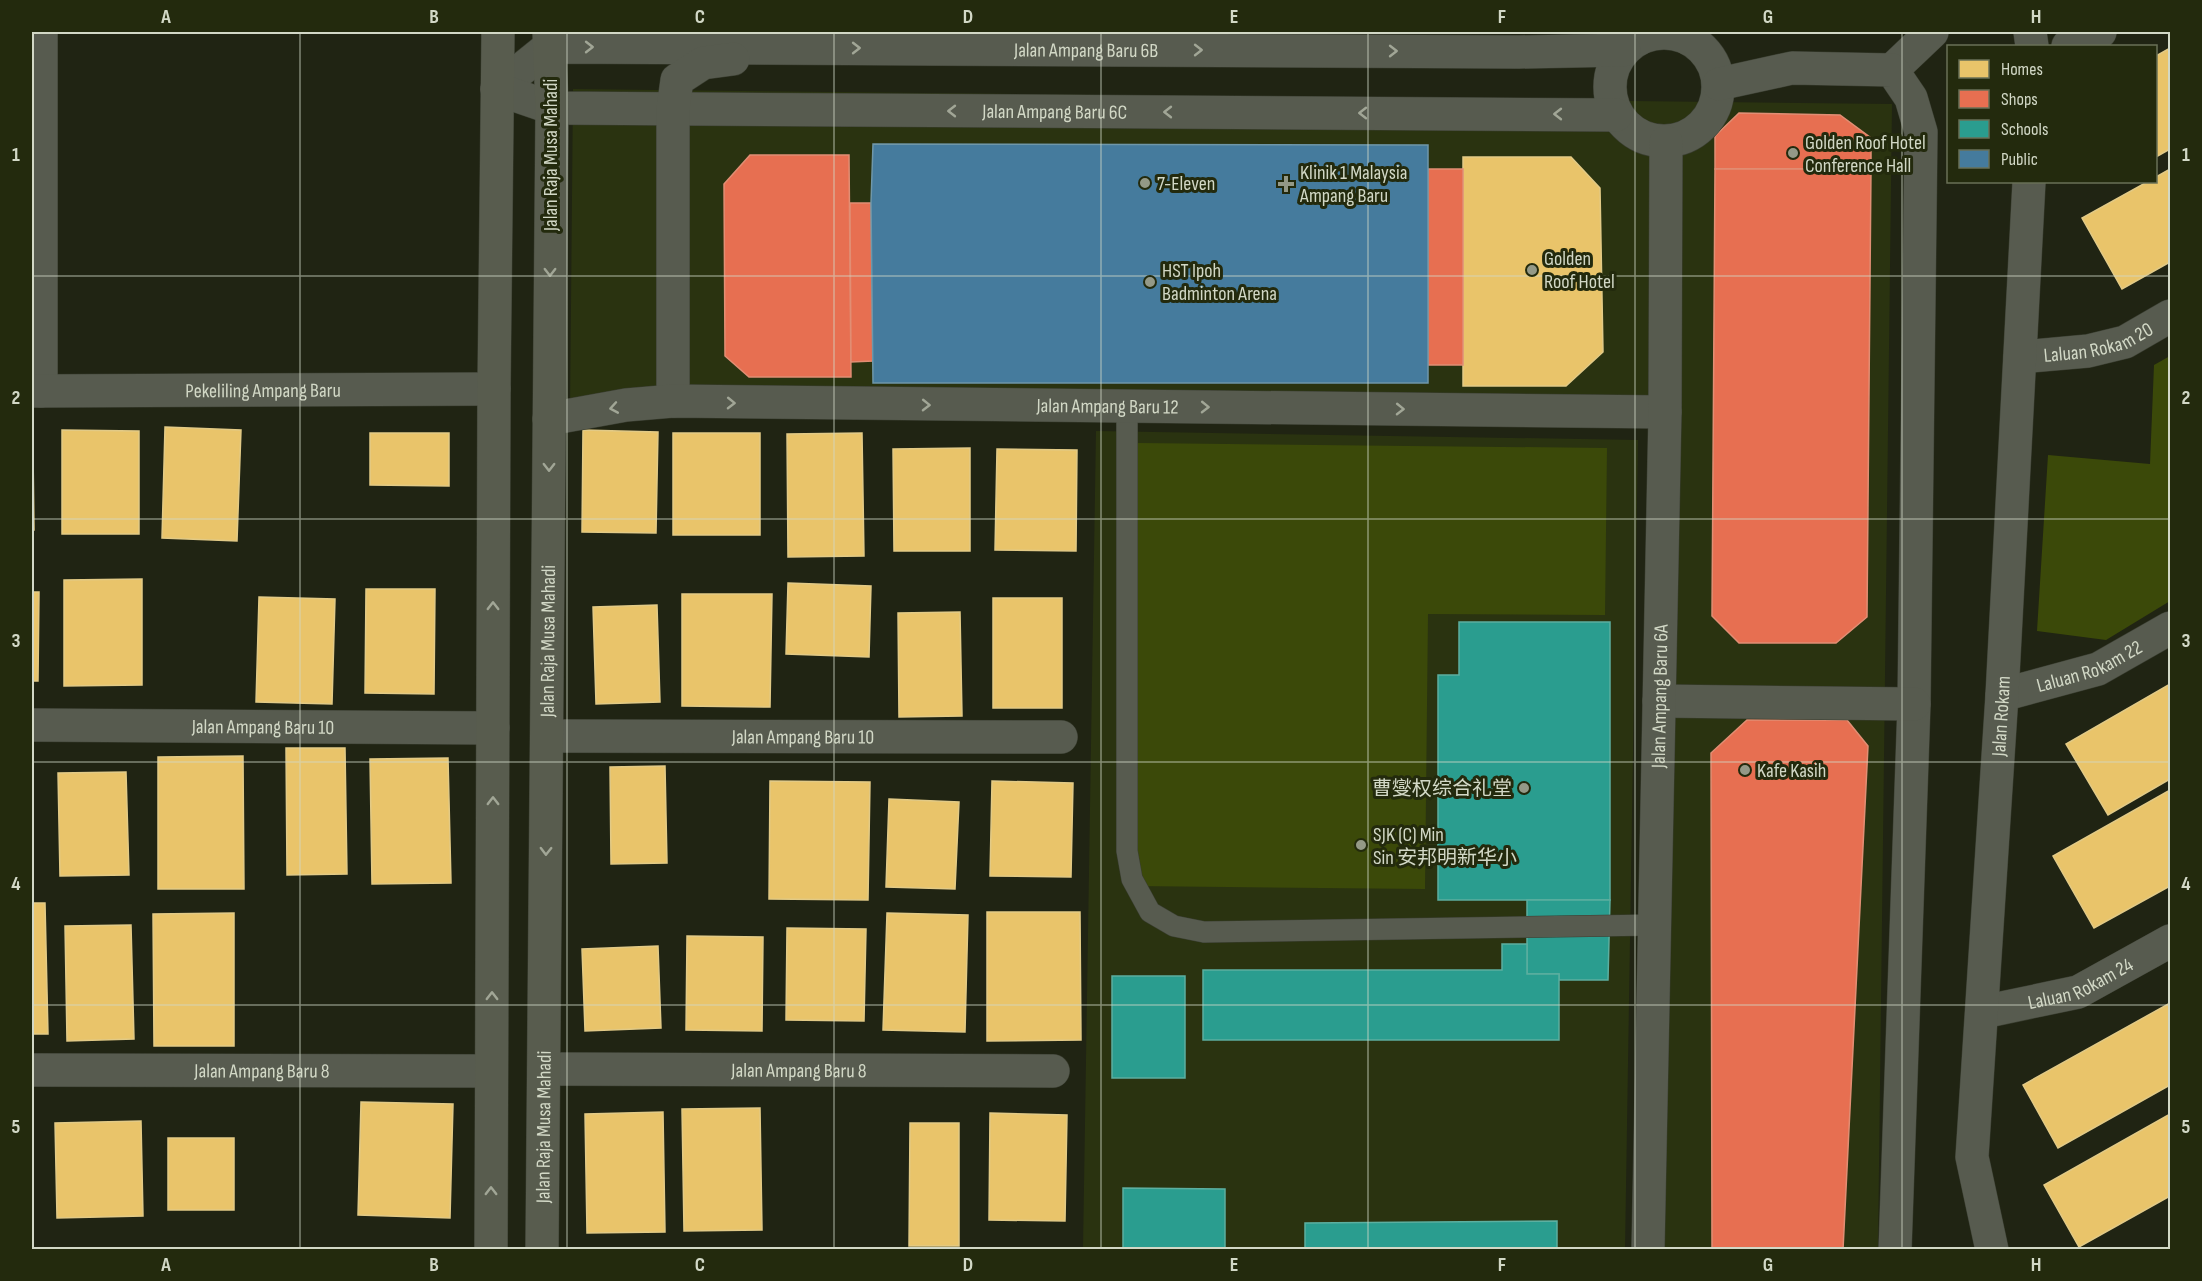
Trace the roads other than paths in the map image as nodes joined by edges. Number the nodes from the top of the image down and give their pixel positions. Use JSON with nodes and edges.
{"nodes":[{"id":1,"x":41,"y":32,"type":"edge"},
{"id":2,"x":498,"y":32,"type":"edge"},
{"id":3,"x":1932,"y":32,"type":"edge"},
{"id":4,"x":2100,"y":32,"type":"edge"},
{"id":5,"x":549,"y":39,"type":"edge"},
{"id":6,"x":629,"y":39,"type":"edge"},
{"id":7,"x":1517,"y":42,"type":"edge"},
{"id":8,"x":2072,"y":45,"type":"edge"},
{"id":9,"x":820,"y":48,"type":"junction"},
{"id":10,"x":1624,"y":50,"type":"junction"},
{"id":11,"x":1892,"y":70,"type":"junction"},
{"id":12,"x":1719,"y":84,"type":"junction"},
{"id":13,"x":497,"y":89,"type":"junction"},
{"id":14,"x":552,"y":108,"type":"junction"},
{"id":15,"x":673,"y":109,"type":"junction"},
{"id":16,"x":1617,"y":115,"type":"junction"},
{"id":17,"x":1666,"y":142,"type":"junction"},
{"id":18,"x":2029,"y":183,"type":"edge"},
{"id":19,"x":2170,"y":316,"type":"edge"},
{"id":20,"x":2020,"y":357,"type":"junction"},
{"id":21,"x":494,"y":389,"type":"junction"},
{"id":22,"x":36,"y":391,"type":"edge"},
{"id":23,"x":672,"y":400,"type":"junction"},
{"id":24,"x":1127,"y":407,"type":"junction"},
{"id":25,"x":1665,"y":412,"type":"junction"},
{"id":26,"x":549,"y":419,"type":"junction"},
{"id":27,"x":2170,"y":628,"type":"edge"},
{"id":28,"x":2002,"y":695,"type":"junction"},
{"id":29,"x":1659,"y":701,"type":"junction"},
{"id":30,"x":1914,"y":704,"type":"junction"},
{"id":31,"x":32,"y":725,"type":"edge"},
{"id":32,"x":493,"y":728,"type":"junction"},
{"id":33,"x":547,"y":736,"type":"junction"},
{"id":34,"x":1061,"y":737,"type":"dead end"},
{"id":35,"x":1655,"y":925,"type":"junction"},
{"id":36,"x":2170,"y":941,"type":"edge"},
{"id":37,"x":1983,"y":1012,"type":"junction"},
{"id":38,"x":544,"y":1069,"type":"junction"},
{"id":39,"x":32,"y":1070,"type":"edge"},
{"id":40,"x":491,"y":1071,"type":"junction"},
{"id":41,"x":1053,"y":1071,"type":"dead end"},
{"id":42,"x":491,"y":1250,"type":"edge"},
{"id":43,"x":542,"y":1250,"type":"edge"},
{"id":44,"x":1648,"y":1250,"type":"edge"},
{"id":45,"x":1895,"y":1250,"type":"edge"},
{"id":46,"x":1992,"y":1250,"type":"edge"}],
"edges":[{"from":1,"to":22,"type":"street"},
{"from":2,"to":13,"type":"main road"},
{"from":3,"to":11,"type":"street"},
{"from":4,"to":8,"type":"street"},
{"from":5,"to":6,"type":"street","name":"Jalan Ampang Baru 6B","one_way":true},
{"from":5,"to":13,"type":"street"},
{"from":5,"to":14,"type":"main road","name":"Jalan Raja Musa Mahadi"},
{"from":6,"to":9,"type":"street","name":"Jalan Ampang Baru 6B"},
{"from":9,"to":7,"type":"street","name":"Jalan Ampang Baru 6B","one_way":true},
{"from":7,"to":10,"type":"street","name":"Jalan Ampang Baru 6B"},
{"from":9,"to":15,"type":"street"},
{"from":10,"to":12,"type":"street"},
{"from":10,"to":16,"type":"street"},
{"from":11,"to":12,"type":"street"},
{"from":11,"to":30,"type":"street"},
{"from":12,"to":17,"type":"street"},
{"from":13,"to":14,"type":"street","name":"Jalan Ampang Baru 6C"},
{"from":13,"to":21,"type":"main road"},
{"from":14,"to":15,"type":"street","name":"Jalan Ampang Baru 6C"},
{"from":14,"to":26,"type":"main road","name":"Jalan Raja Musa Mahadi","one_way":true},
{"from":16,"to":15,"type":"street","name":"Jalan Ampang Baru 6C","one_way":true},
{"from":15,"to":23,"type":"street"},
{"from":16,"to":17,"type":"street"},
{"from":17,"to":25,"type":"street","name":"Jalan Ampang Baru 6A"},
{"from":18,"to":20,"type":"street","name":"Jalan Rokam"},
{"from":19,"to":20,"type":"street","name":"Laluan Rokam 20"},
{"from":20,"to":28,"type":"street","name":"Jalan Rokam"},
{"from":21,"to":22,"type":"street","name":"Pekeliling Ampang Baru"},
{"from":32,"to":21,"type":"main road","one_way":true},
{"from":23,"to":24,"type":"street","name":"Jalan Ampang Baru 12","one_way":true},
{"from":23,"to":26,"type":"street","name":"Jalan Ampang Baru 12","one_way":true},
{"from":24,"to":25,"type":"street","name":"Jalan Ampang Baru 12","one_way":true},
{"from":24,"to":35,"type":"lane"},
{"from":25,"to":29,"type":"street","name":"Jalan Ampang Baru 6A"},
{"from":26,"to":33,"type":"main road","name":"Jalan Raja Musa Mahadi","one_way":true},
{"from":27,"to":28,"type":"street","name":"Laluan Rokam 22"},
{"from":28,"to":37,"type":"street","name":"Jalan Rokam"},
{"from":29,"to":30,"type":"street"},
{"from":29,"to":35,"type":"street","name":"Jalan Ampang Baru 6A"},
{"from":30,"to":45,"type":"street"},
{"from":31,"to":32,"type":"street","name":"Jalan Ampang Baru 10"},
{"from":40,"to":32,"type":"main road","one_way":true},
{"from":33,"to":34,"type":"street","name":"Jalan Ampang Baru 10"},
{"from":33,"to":38,"type":"main road","name":"Jalan Raja Musa Mahadi","one_way":true},
{"from":35,"to":44,"type":"street","name":"Jalan Ampang Baru 6A"},
{"from":36,"to":37,"type":"street","name":"Laluan Rokam 24"},
{"from":37,"to":46,"type":"street","name":"Jalan Rokam"},
{"from":38,"to":41,"type":"street","name":"Jalan Ampang Baru 8"},
{"from":38,"to":43,"type":"main road","name":"Jalan Raja Musa Mahadi"},
{"from":39,"to":40,"type":"street","name":"Jalan Ampang Baru 8"},
{"from":42,"to":40,"type":"main road","one_way":true}]}
